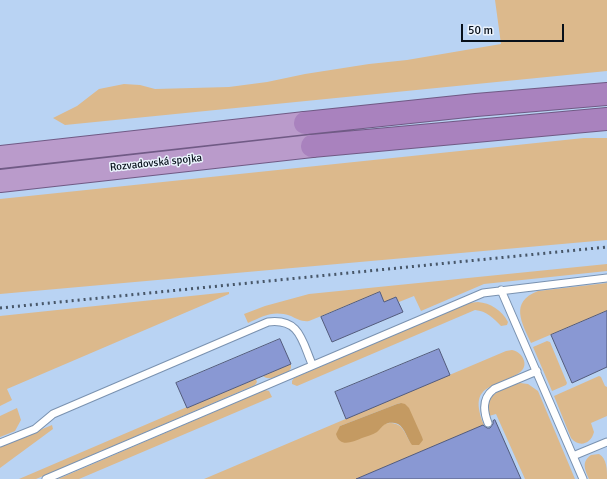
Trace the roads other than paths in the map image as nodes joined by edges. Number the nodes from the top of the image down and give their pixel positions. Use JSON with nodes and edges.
{"nodes":[{"id":1,"x":607,"y":94,"type":"edge"},
{"id":2,"x":478,"y":117,"type":"junction"},
{"id":3,"x":607,"y":118,"type":"edge"},
{"id":4,"x":571,"y":122,"type":"junction"},
{"id":5,"x":607,"y":124,"type":"edge"},
{"id":6,"x":0,"y":156,"type":"edge"},
{"id":7,"x":0,"y":181,"type":"edge"},
{"id":8,"x":607,"y":278,"type":"edge"},
{"id":9,"x":501,"y":290,"type":"junction"},
{"id":10,"x":312,"y":364,"type":"junction"},
{"id":11,"x":537,"y":370,"type":"junction"},
{"id":12,"x":488,"y":423,"type":"dead end"},
{"id":13,"x":607,"y":442,"type":"edge"},
{"id":14,"x":0,"y":444,"type":"edge"},
{"id":15,"x":574,"y":456,"type":"junction"},
{"id":16,"x":46,"y":479,"type":"edge"},
{"id":17,"x":583,"y":479,"type":"edge"}],
"edges":[{"from":1,"to":2,"type":"highway"},
{"from":2,"to":4,"type":"highway"},
{"from":2,"to":6,"type":"highway"},
{"from":2,"to":7,"type":"highway","name":"Rozvadovská spojka"},
{"from":3,"to":4,"type":"highway"},
{"from":4,"to":5,"type":"highway"},
{"from":8,"to":9,"type":"lane"},
{"from":9,"to":10,"type":"lane"},
{"from":9,"to":11,"type":"lane"},
{"from":10,"to":14,"type":"lane"},
{"from":10,"to":16,"type":"lane"},
{"from":11,"to":12,"type":"lane"},
{"from":11,"to":15,"type":"lane"},
{"from":13,"to":15,"type":"lane"},
{"from":15,"to":17,"type":"lane"}]}
